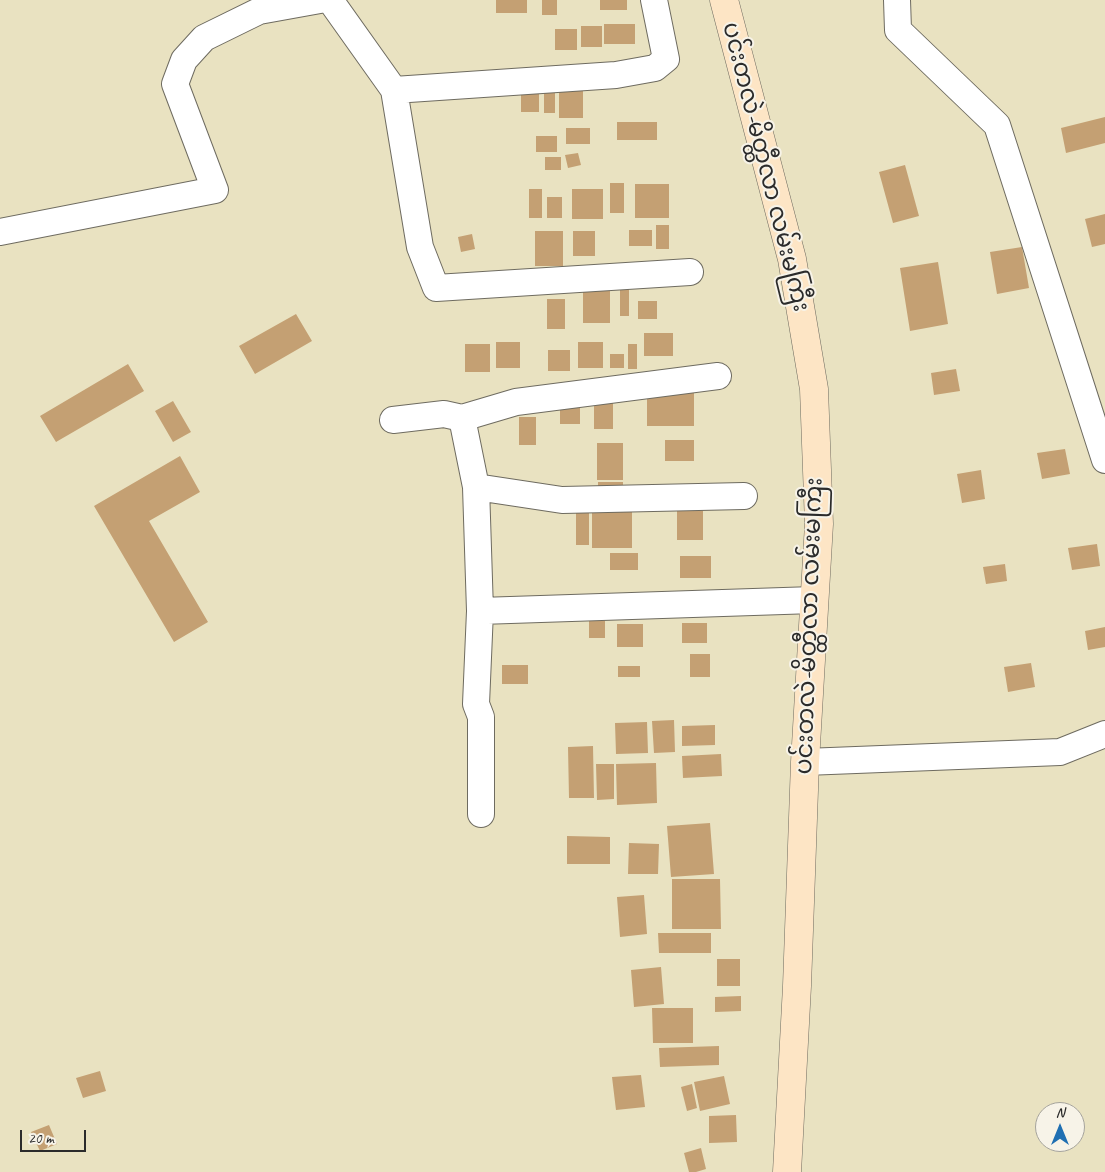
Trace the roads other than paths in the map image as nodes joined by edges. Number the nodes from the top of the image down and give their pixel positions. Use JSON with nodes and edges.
{"nodes":[{"id":1,"x":320,"y":0,"type":"edge"},
{"id":2,"x":330,"y":0,"type":"edge"},
{"id":3,"x":654,"y":0,"type":"edge"},
{"id":4,"x":724,"y":0,"type":"edge"},
{"id":5,"x":897,"y":0,"type":"edge"},
{"id":6,"x":394,"y":90,"type":"junction"},
{"id":7,"x":0,"y":232,"type":"edge"},
{"id":8,"x":690,"y":272,"type":"dead end"},
{"id":9,"x":718,"y":376,"type":"dead end"},
{"id":10,"x":462,"y":418,"type":"junction"},
{"id":11,"x":393,"y":420,"type":"dead end"},
{"id":12,"x":1105,"y":460,"type":"edge"},
{"id":13,"x":476,"y":487,"type":"junction"},
{"id":14,"x":744,"y":496,"type":"dead end"},
{"id":15,"x":814,"y":600,"type":"junction"},
{"id":16,"x":480,"y":611,"type":"junction"},
{"id":17,"x":1105,"y":734,"type":"edge"},
{"id":18,"x":804,"y":762,"type":"junction"},
{"id":19,"x":481,"y":814,"type":"dead end"},
{"id":20,"x":787,"y":1172,"type":"edge"}],
"edges":[{"from":1,"to":7,"type":"street"},
{"from":2,"to":6,"type":"street"},
{"from":3,"to":6,"type":"street"},
{"from":4,"to":15,"type":"street","name":"ပင်းတလဲ-မိတ္ထီလာ လမ်းမကြီး"},
{"from":5,"to":12,"type":"street"},
{"from":6,"to":8,"type":"street"},
{"from":9,"to":10,"type":"street"},
{"from":10,"to":11,"type":"street"},
{"from":10,"to":13,"type":"street"},
{"from":13,"to":14,"type":"street"},
{"from":13,"to":16,"type":"street"},
{"from":15,"to":16,"type":"street"},
{"from":15,"to":18,"type":"street","name":"ပင်းတလဲ-မိတ္ထီလာ လမ်းမကြီး"},
{"from":16,"to":19,"type":"street"},
{"from":17,"to":18,"type":"street"},
{"from":18,"to":20,"type":"street","name":"ပင်းတလဲ-မိတ္ထီလာ လမ်းမကြီး"}]}
